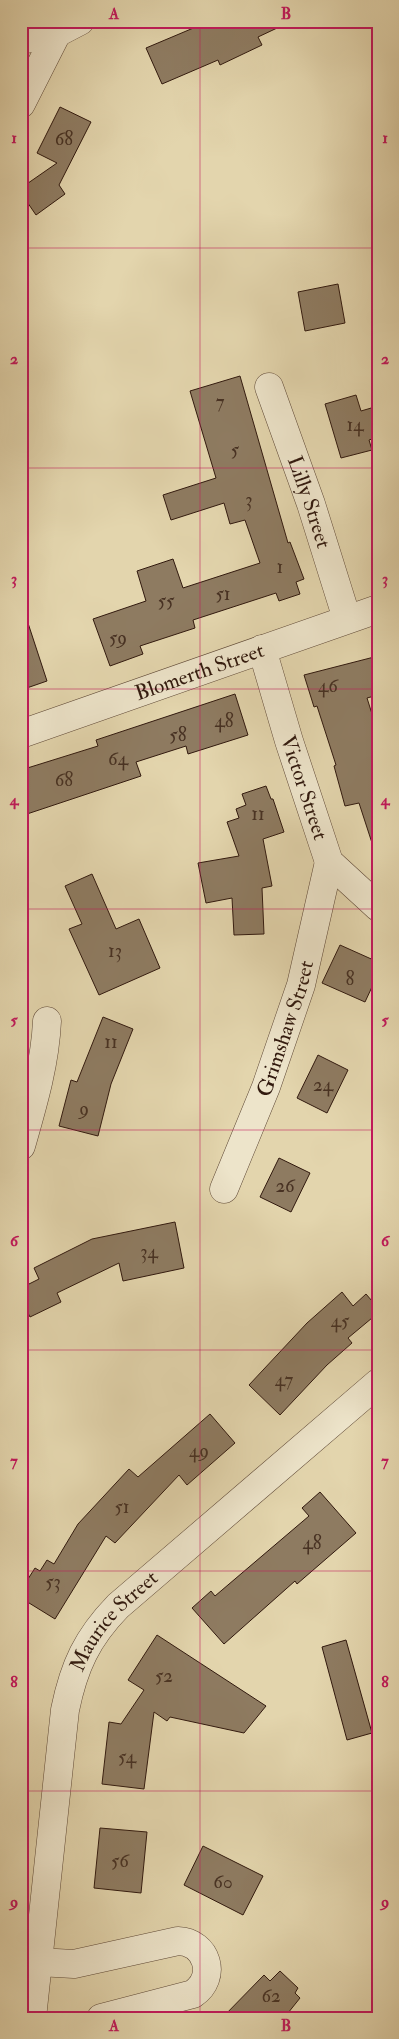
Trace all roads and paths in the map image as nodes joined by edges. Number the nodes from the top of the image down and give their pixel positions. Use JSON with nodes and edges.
{"nodes":[{"id":1,"x":64,"y":25,"type":"edge"},
{"id":2,"x":21,"y":40,"type":"edge"},
{"id":3,"x":21,"y":104,"type":"edge"},
{"id":4,"x":269,"y":387,"type":"dead end"},
{"id":5,"x":378,"y":609,"type":"edge"},
{"id":6,"x":347,"y":619,"type":"junction"},
{"id":7,"x":262,"y":650,"type":"junction"},
{"id":8,"x":21,"y":734,"type":"edge"},
{"id":9,"x":330,"y":862,"type":"junction"},
{"id":10,"x":378,"y":907,"type":"edge"},
{"id":11,"x":47,"y":1021,"type":"dead end"},
{"id":12,"x":32,"y":1067,"type":"edge"},
{"id":13,"x":21,"y":1146,"type":"edge"},
{"id":14,"x":224,"y":1189,"type":"dead end"},
{"id":15,"x":378,"y":1382,"type":"edge"},
{"id":16,"x":38,"y":1962,"type":"junction"},
{"id":17,"x":32,"y":2018,"type":"edge"},
{"id":18,"x":101,"y":2018,"type":"edge"}],
"edges":[{"from":1,"to":2,"type":"street"},
{"from":1,"to":3,"type":"street"},
{"from":4,"to":6,"type":"street","name":"Lilly Street"},
{"from":5,"to":6,"type":"street","name":"Blomerth Street"},
{"from":6,"to":7,"type":"street","name":"Blomerth Street"},
{"from":7,"to":8,"type":"street","name":"Blomerth Street"},
{"from":7,"to":9,"type":"street","name":"Victor Street"},
{"from":9,"to":10,"type":"street","name":"Victor Street"},
{"from":9,"to":14,"type":"street","name":"Grimshaw Street"},
{"from":11,"to":12,"type":"street"},
{"from":12,"to":13,"type":"street"},
{"from":15,"to":16,"type":"street","name":"Maurice Street"},
{"from":16,"to":17,"type":"street","name":"Maurice Street"},
{"from":16,"to":18,"type":"street"}]}
